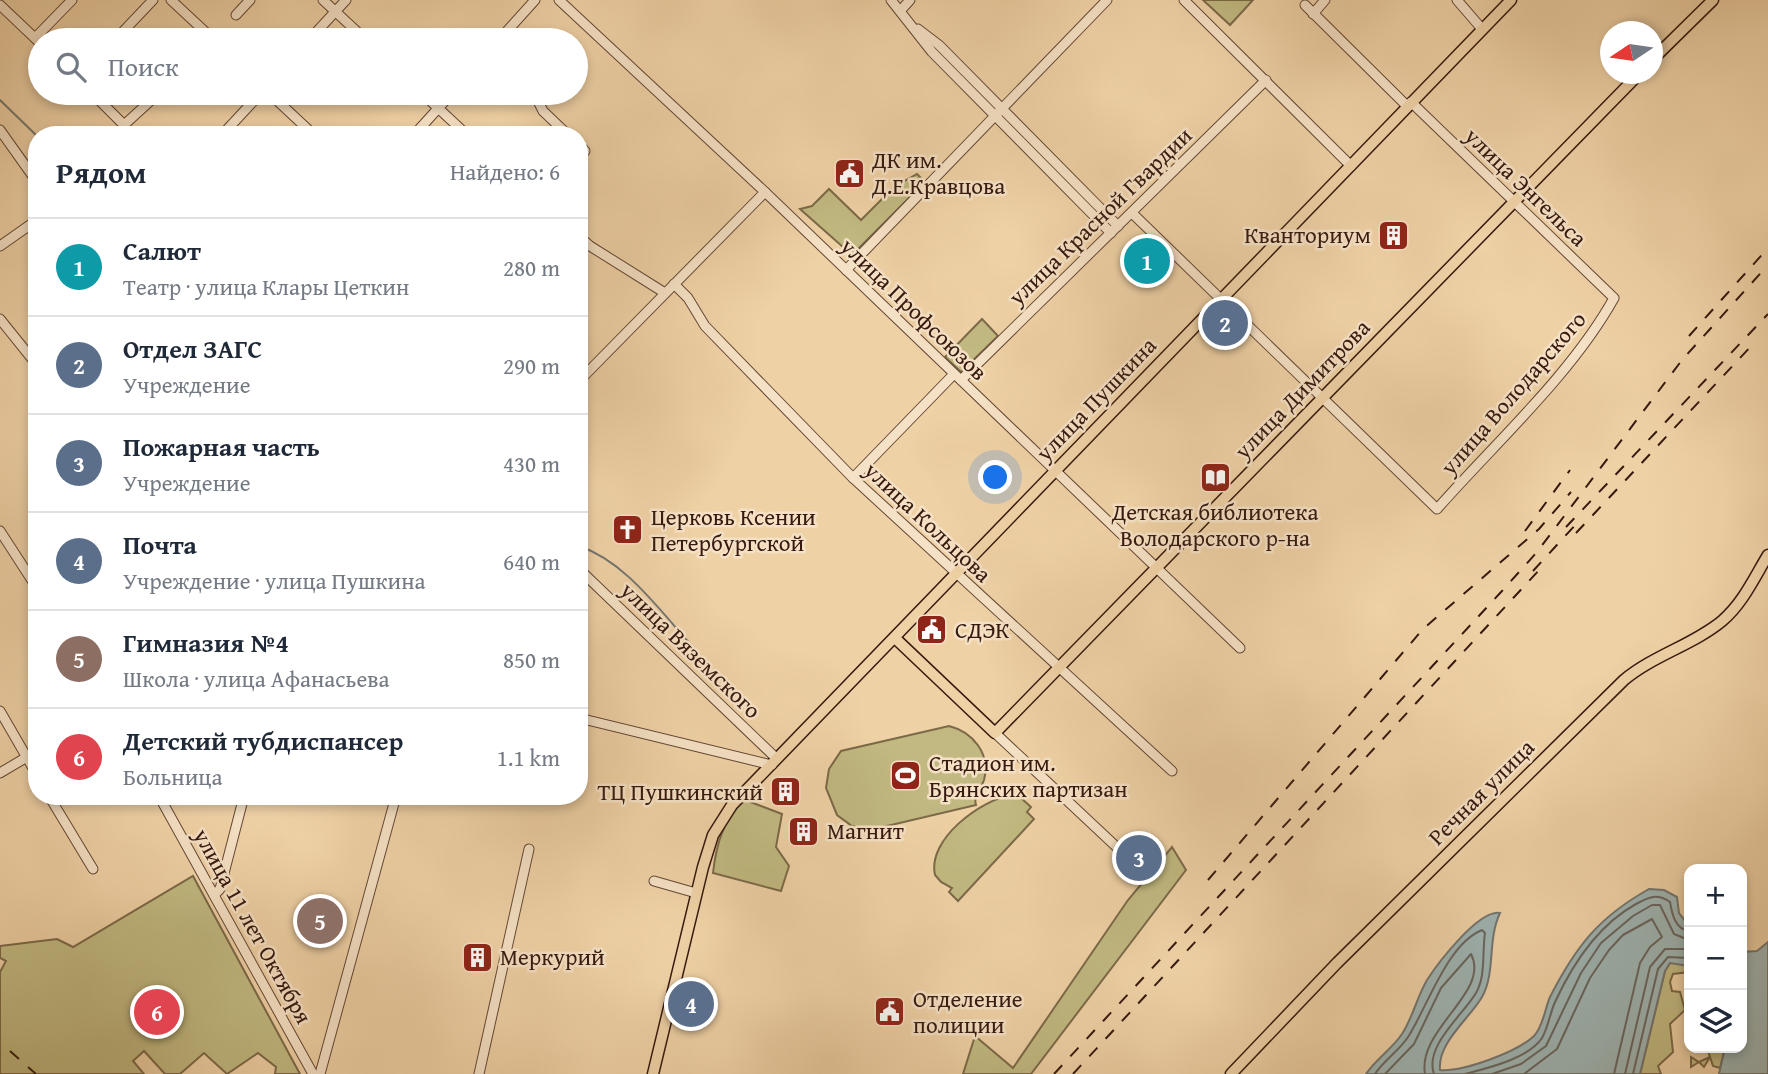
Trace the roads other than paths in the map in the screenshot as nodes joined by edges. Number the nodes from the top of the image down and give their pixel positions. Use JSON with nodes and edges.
{"nodes":[{"id":1,"x":72,"y":0,"type":"edge"},
{"id":2,"x":153,"y":0,"type":"edge"},
{"id":3,"x":171,"y":0,"type":"edge"},
{"id":4,"x":250,"y":0,"type":"edge"},
{"id":5,"x":323,"y":0,"type":"edge"},
{"id":6,"x":345,"y":0,"type":"edge"},
{"id":7,"x":535,"y":0,"type":"edge"},
{"id":8,"x":559,"y":0,"type":"edge"},
{"id":9,"x":891,"y":0,"type":"edge"},
{"id":10,"x":910,"y":0,"type":"edge"},
{"id":11,"x":1107,"y":0,"type":"edge"},
{"id":12,"x":1184,"y":0,"type":"edge"},
{"id":13,"x":1325,"y":0,"type":"edge"},
{"id":14,"x":1457,"y":0,"type":"edge"},
{"id":15,"x":1511,"y":0,"type":"edge"},
{"id":16,"x":1713,"y":0,"type":"edge"},
{"id":17,"x":0,"y":5,"type":"edge"},
{"id":18,"x":1305,"y":5,"type":"dead end"},
{"id":19,"x":901,"y":10,"type":"junction"},
{"id":20,"x":335,"y":11,"type":"junction"},
{"id":21,"x":1313,"y":13,"type":"junction"},
{"id":22,"x":236,"y":15,"type":"dead end"},
{"id":23,"x":49,"y":28,"type":"edge"},
{"id":24,"x":126,"y":28,"type":"edge"},
{"id":25,"x":200,"y":28,"type":"edge"},
{"id":26,"x":320,"y":28,"type":"edge"},
{"id":27,"x":353,"y":28,"type":"edge"},
{"id":28,"x":510,"y":28,"type":"edge"},
{"id":29,"x":1482,"y":29,"type":"junction"},
{"id":30,"x":28,"y":32,"type":"edge"},
{"id":31,"x":1663,"y":50,"type":"edge"},
{"id":32,"x":1266,"y":80,"type":"junction"},
{"id":33,"x":1629,"y":84,"type":"edge"},
{"id":34,"x":1409,"y":104,"type":"junction"},
{"id":35,"x":102,"y":105,"type":"edge"},
{"id":36,"x":147,"y":105,"type":"edge"},
{"id":37,"x":250,"y":105,"type":"edge"},
{"id":38,"x":282,"y":105,"type":"edge"},
{"id":39,"x":435,"y":105,"type":"edge"},
{"id":40,"x":441,"y":105,"type":"edge"},
{"id":41,"x":540,"y":105,"type":"edge"},
{"id":42,"x":438,"y":108,"type":"junction"},
{"id":43,"x":999,"y":112,"type":"junction"},
{"id":44,"x":120,"y":126,"type":"edge"},
{"id":45,"x":127,"y":126,"type":"edge"},
{"id":46,"x":230,"y":126,"type":"edge"},
{"id":47,"x":304,"y":126,"type":"edge"},
{"id":48,"x":422,"y":126,"type":"edge"},
{"id":49,"x":457,"y":126,"type":"edge"},
{"id":50,"x":559,"y":126,"type":"edge"},
{"id":51,"x":0,"y":130,"type":"edge"},
{"id":52,"x":1351,"y":166,"type":"junction"},
{"id":53,"x":28,"y":169,"type":"edge"},
{"id":54,"x":765,"y":192,"type":"junction"},
{"id":55,"x":1514,"y":204,"type":"junction"},
{"id":56,"x":1132,"y":213,"type":"junction"},
{"id":57,"x":28,"y":226,"type":"edge"},
{"id":58,"x":1115,"y":230,"type":"junction"},
{"id":59,"x":588,"y":244,"type":"edge"},
{"id":60,"x":0,"y":246,"type":"edge"},
{"id":61,"x":846,"y":270,"type":"junction"},
{"id":62,"x":674,"y":284,"type":"junction"},
{"id":63,"x":666,"y":293,"type":"junction"},
{"id":64,"x":1615,"y":298,"type":"joint"},
{"id":65,"x":1224,"y":300,"type":"junction"},
{"id":66,"x":0,"y":319,"type":"edge"},
{"id":67,"x":28,"y":354,"type":"edge"},
{"id":68,"x":588,"y":372,"type":"edge"},
{"id":69,"x":957,"y":377,"type":"junction"},
{"id":70,"x":1323,"y":397,"type":"junction"},
{"id":71,"x":1055,"y":471,"type":"junction"},
{"id":72,"x":853,"y":478,"type":"junction"},
{"id":73,"x":0,"y":531,"type":"edge"},
{"id":74,"x":1768,"y":555,"type":"edge"},
{"id":75,"x":1158,"y":569,"type":"junction"},
{"id":76,"x":28,"y":574,"type":"edge"},
{"id":77,"x":955,"y":575,"type":"junction"},
{"id":78,"x":588,"y":578,"type":"edge"},
{"id":79,"x":895,"y":638,"type":"junction"},
{"id":80,"x":1240,"y":648,"type":"dead end"},
{"id":81,"x":1059,"y":669,"type":"junction"},
{"id":82,"x":0,"y":710,"type":"edge"},
{"id":83,"x":588,"y":720,"type":"edge"},
{"id":84,"x":995,"y":733,"type":"junction"},
{"id":85,"x":26,"y":757,"type":"junction"},
{"id":86,"x":28,"y":760,"type":"edge"},
{"id":87,"x":774,"y":762,"type":"junction"},
{"id":88,"x":1172,"y":771,"type":"dead end"},
{"id":89,"x":0,"y":773,"type":"edge"},
{"id":90,"x":54,"y":805,"type":"edge"},
{"id":91,"x":164,"y":805,"type":"edge"},
{"id":92,"x":242,"y":805,"type":"edge"},
{"id":93,"x":394,"y":805,"type":"edge"},
{"id":94,"x":529,"y":849,"type":"dead end"},
{"id":95,"x":1123,"y":853,"type":"dead end"},
{"id":96,"x":93,"y":869,"type":"dead end"},
{"id":97,"x":654,"y":881,"type":"dead end"},
{"id":98,"x":696,"y":893,"type":"junction"},
{"id":99,"x":214,"y":895,"type":"junction"},
{"id":100,"x":313,"y":1074,"type":"edge"},
{"id":101,"x":320,"y":1074,"type":"edge"},
{"id":102,"x":479,"y":1074,"type":"edge"},
{"id":103,"x":653,"y":1074,"type":"edge"},
{"id":104,"x":1230,"y":1074,"type":"edge"}],
"edges":[{"from":1,"to":23,"type":"street"},
{"from":2,"to":24,"type":"street"},
{"from":3,"to":25,"type":"street"},
{"from":4,"to":22,"type":"street"},
{"from":5,"to":20,"type":"street"},
{"from":6,"to":20,"type":"street"},
{"from":7,"to":28,"type":"street"},
{"from":8,"to":54,"type":"street","name":"улица Профсоюзов"},
{"from":9,"to":19,"type":"street"},
{"from":10,"to":19,"type":"street"},
{"from":11,"to":43,"type":"street"},
{"from":12,"to":32,"type":"street"},
{"from":13,"to":21,"type":"street"},
{"from":14,"to":29,"type":"street"},
{"from":15,"to":29,"type":"main road","name":"улица Пушкина"},
{"from":16,"to":31,"type":"main road"},
{"from":17,"to":30,"type":"street"},
{"from":18,"to":21,"type":"street","name":"улица Энгельса"},
{"from":19,"to":43,"type":"street"},
{"from":20,"to":26,"type":"street"},
{"from":20,"to":27,"type":"street"},
{"from":21,"to":34,"type":"street","name":"улица Энгельса"},
{"from":29,"to":34,"type":"main road","name":"улица Пушкина"},
{"from":32,"to":52,"type":"street"},
{"from":32,"to":56,"type":"street","name":"улица Красной Гвардии"},
{"from":33,"to":55,"type":"main road","name":"улица Димитрова"},
{"from":34,"to":52,"type":"main road","name":"улица Пушкина"},
{"from":34,"to":55,"type":"street","name":"улица Энгельса"},
{"from":35,"to":44,"type":"street"},
{"from":36,"to":45,"type":"street"},
{"from":37,"to":46,"type":"street"},
{"from":38,"to":47,"type":"street"},
{"from":39,"to":42,"type":"street"},
{"from":40,"to":42,"type":"street"},
{"from":41,"to":50,"type":"street"},
{"from":42,"to":48,"type":"street"},
{"from":42,"to":49,"type":"street"},
{"from":43,"to":58,"type":"street"},
{"from":43,"to":61,"type":"street"},
{"from":51,"to":53,"type":"street"},
{"from":52,"to":65,"type":"main road","name":"улица Пушкина"},
{"from":54,"to":61,"type":"street","name":"улица Профсоюзов"},
{"from":54,"to":62,"type":"street"},
{"from":55,"to":64,"type":"street","name":"улица Энгельса"},
{"from":55,"to":70,"type":"main road","name":"улица Димитрова"},
{"from":56,"to":58,"type":"street","name":"улица Красной Гвардии"},
{"from":56,"to":65,"type":"street"},
{"from":57,"to":60,"type":"street"},
{"from":58,"to":69,"type":"street","name":"улица Красной Гвардии"},
{"from":59,"to":63,"type":"street"},
{"from":61,"to":69,"type":"street","name":"улица Профсоюзов"},
{"from":62,"to":63,"type":"street"},
{"from":62,"to":72,"type":"street","name":"улица Кольцова"},
{"from":63,"to":68,"type":"street"},
{"from":64,"to":70,"type":"street","name":"улица Володарского"},
{"from":65,"to":70,"type":"street"},
{"from":65,"to":71,"type":"main road","name":"улица Пушкина"},
{"from":66,"to":67,"type":"street"},
{"from":69,"to":71,"type":"street","name":"улица Профсоюзов"},
{"from":69,"to":72,"type":"street","name":"улица Красной Гвардии"},
{"from":70,"to":75,"type":"main road","name":"улица Димитрова"},
{"from":71,"to":75,"type":"street","name":"улица Профсоюзов"},
{"from":71,"to":77,"type":"main road","name":"улица Пушкина"},
{"from":72,"to":77,"type":"street","name":"улица Кольцова"},
{"from":73,"to":76,"type":"street"},
{"from":74,"to":104,"type":"main road","name":"Речная улица"},
{"from":75,"to":80,"type":"street","name":"улица Профсоюзов"},
{"from":75,"to":81,"type":"main road","name":"улица Димитрова"},
{"from":77,"to":79,"type":"main road","name":"улица Пушкина"},
{"from":77,"to":81,"type":"street","name":"улица Кольцова"},
{"from":78,"to":87,"type":"street","name":"улица Вяземского"},
{"from":79,"to":84,"type":"main road"},
{"from":79,"to":87,"type":"main road","name":"улица Пушкина"},
{"from":81,"to":84,"type":"main road","name":"улица Димитрова"},
{"from":81,"to":88,"type":"street","name":"улица Кольцова"},
{"from":82,"to":85,"type":"street"},
{"from":83,"to":87,"type":"street"},
{"from":84,"to":95,"type":"street"},
{"from":85,"to":86,"type":"street"},
{"from":85,"to":89,"type":"street"},
{"from":87,"to":98,"type":"main road","name":"улица Пушкина"},
{"from":90,"to":96,"type":"street"},
{"from":91,"to":99,"type":"street","name":"улица 11 лет Октября"},
{"from":92,"to":99,"type":"street"},
{"from":93,"to":101,"type":"street"},
{"from":94,"to":102,"type":"street"},
{"from":97,"to":98,"type":"street"},
{"from":98,"to":103,"type":"main road","name":"улица Пушкина"},
{"from":99,"to":100,"type":"street","name":"улица 11 лет Октября"}]}
